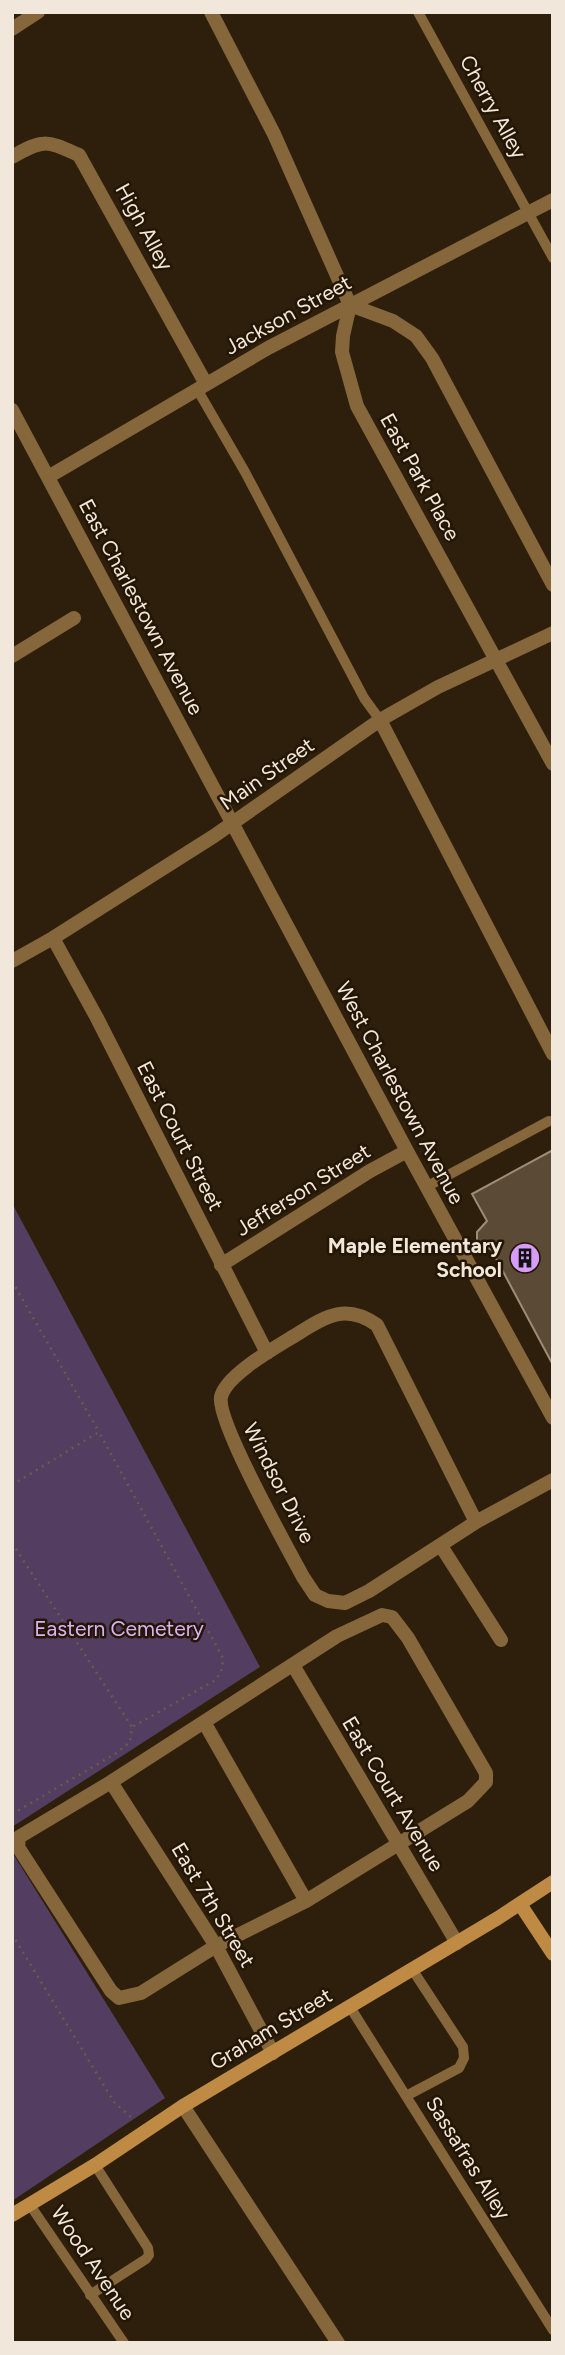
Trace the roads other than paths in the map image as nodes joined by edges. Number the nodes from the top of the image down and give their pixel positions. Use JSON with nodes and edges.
{"nodes":[{"id":1,"x":38,"y":12,"type":"edge"},
{"id":2,"x":418,"y":12,"type":"edge"},
{"id":3,"x":218,"y":14,"type":"edge"},
{"id":4,"x":12,"y":29,"type":"edge"},
{"id":5,"x":12,"y":157,"type":"edge"},
{"id":6,"x":553,"y":200,"type":"edge"},
{"id":7,"x":530,"y":213,"type":"junction"},
{"id":8,"x":553,"y":258,"type":"edge"},
{"id":9,"x":350,"y":305,"type":"junction"},
{"id":10,"x":202,"y":387,"type":"junction"},
{"id":11,"x":12,"y":410,"type":"edge"},
{"id":12,"x":48,"y":477,"type":"junction"},
{"id":13,"x":553,"y":585,"type":"edge"},
{"id":14,"x":74,"y":618,"type":"dead end"},
{"id":15,"x":553,"y":633,"type":"edge"},
{"id":16,"x":12,"y":656,"type":"edge"},
{"id":17,"x":498,"y":661,"type":"junction"},
{"id":18,"x":380,"y":720,"type":"junction"},
{"id":19,"x":553,"y":764,"type":"edge"},
{"id":20,"x":233,"y":824,"type":"junction"},
{"id":21,"x":53,"y":938,"type":"junction"},
{"id":22,"x":12,"y":961,"type":"edge"},
{"id":23,"x":552,"y":1049,"type":"edge"},
{"id":24,"x":549,"y":1121,"type":"dead end"},
{"id":25,"x":407,"y":1151,"type":"junction"},
{"id":26,"x":426,"y":1187,"type":"junction"},
{"id":27,"x":221,"y":1265,"type":"junction"},
{"id":28,"x":267,"y":1353,"type":"junction"},
{"id":29,"x":553,"y":1418,"type":"edge"},
{"id":30,"x":553,"y":1480,"type":"edge"},
{"id":31,"x":476,"y":1522,"type":"junction"},
{"id":32,"x":441,"y":1546,"type":"junction"},
{"id":33,"x":501,"y":1640,"type":"dead end"},
{"id":34,"x":293,"y":1665,"type":"junction"},
{"id":35,"x":204,"y":1722,"type":"junction"},
{"id":36,"x":111,"y":1782,"type":"junction"},
{"id":37,"x":397,"y":1844,"type":"junction"},
{"id":38,"x":553,"y":1882,"type":"edge"},
{"id":39,"x":306,"y":1901,"type":"junction"},
{"id":40,"x":520,"y":1904,"type":"junction"},
{"id":41,"x":457,"y":1943,"type":"junction"},
{"id":42,"x":216,"y":1945,"type":"junction"},
{"id":43,"x":553,"y":1954,"type":"edge"},
{"id":44,"x":412,"y":1969,"type":"junction"},
{"id":45,"x":350,"y":2007,"type":"junction"},
{"id":46,"x":273,"y":2053,"type":"junction"},
{"id":47,"x":406,"y":2096,"type":"junction"},
{"id":48,"x":183,"y":2106,"type":"junction"},
{"id":49,"x":95,"y":2165,"type":"junction"},
{"id":50,"x":30,"y":2205,"type":"junction"},
{"id":51,"x":12,"y":2215,"type":"edge"},
{"id":52,"x":90,"y":2295,"type":"junction"},
{"id":53,"x":553,"y":2330,"type":"edge"},
{"id":54,"x":333,"y":2341,"type":"edge"},
{"id":55,"x":124,"y":2343,"type":"edge"}],
"edges":[{"from":1,"to":4,"type":"street"},
{"from":2,"to":7,"type":"lane","name":"Cherry Alley"},
{"from":3,"to":9,"type":"street"},
{"from":5,"to":10,"type":"street","name":"High Alley"},
{"from":6,"to":7,"type":"street","name":"Jackson Street"},
{"from":7,"to":8,"type":"lane","name":"Cherry Alley"},
{"from":7,"to":9,"type":"street","name":"Jackson Street"},
{"from":9,"to":10,"type":"street","name":"Jackson Street"},
{"from":9,"to":13,"type":"street"},
{"from":9,"to":17,"type":"street","name":"East Park Place"},
{"from":10,"to":12,"type":"street","name":"Jackson Street"},
{"from":10,"to":18,"type":"lane"},
{"from":11,"to":12,"type":"street","name":"East Charlestown Avenue"},
{"from":12,"to":20,"type":"street","name":"East Charlestown Avenue"},
{"from":14,"to":16,"type":"street"},
{"from":15,"to":17,"type":"street","name":"Main Street"},
{"from":17,"to":18,"type":"street","name":"Main Street"},
{"from":17,"to":19,"type":"street","name":"East Park Place"},
{"from":18,"to":20,"type":"street","name":"Main Street"},
{"from":18,"to":23,"type":"street"},
{"from":20,"to":21,"type":"street","name":"Main Street"},
{"from":20,"to":25,"type":"street","name":"West Charlestown Avenue"},
{"from":21,"to":22,"type":"street","name":"Main Street"},
{"from":21,"to":27,"type":"street","name":"East Court Street"},
{"from":24,"to":26,"type":"lane"},
{"from":25,"to":26,"type":"street","name":"West Charlestown Avenue"},
{"from":25,"to":27,"type":"street","name":"Jefferson Street"},
{"from":26,"to":29,"type":"street","name":"West Charlestown Avenue"},
{"from":27,"to":28,"type":"street","name":"East Court Street"},
{"from":28,"to":31,"type":"street","name":"Windsor Drive"},
{"from":28,"to":32,"type":"street","name":"Windsor Drive"},
{"from":30,"to":31,"type":"street","name":"Windsor Drive"},
{"from":31,"to":32,"type":"street","name":"Windsor Drive"},
{"from":32,"to":33,"type":"street"},
{"from":34,"to":35,"type":"street"},
{"from":34,"to":37,"type":"street","name":"East Court Avenue"},
{"from":34,"to":37,"type":"street"},
{"from":35,"to":36,"type":"street"},
{"from":35,"to":39,"type":"street"},
{"from":36,"to":42,"type":"street","name":"East 7th Street"},
{"from":36,"to":42,"type":"street"},
{"from":37,"to":39,"type":"street"},
{"from":37,"to":41,"type":"street","name":"East Court Avenue"},
{"from":38,"to":40,"type":"street","name":"Graham Street"},
{"from":39,"to":42,"type":"street"},
{"from":40,"to":41,"type":"street","name":"Graham Street"},
{"from":40,"to":43,"type":"street"},
{"from":41,"to":44,"type":"street","name":"Graham Street"},
{"from":42,"to":46,"type":"street","name":"East 7th Street"},
{"from":44,"to":45,"type":"street","name":"Graham Street"},
{"from":44,"to":47,"type":"lane"},
{"from":45,"to":46,"type":"street","name":"Graham Street"},
{"from":45,"to":47,"type":"lane","name":"Sassafras Alley"},
{"from":46,"to":48,"type":"street","name":"Graham Street"},
{"from":47,"to":53,"type":"lane","name":"Sassafras Alley"},
{"from":48,"to":49,"type":"street","name":"Graham Street"},
{"from":48,"to":54,"type":"street"},
{"from":49,"to":50,"type":"street","name":"Graham Street"},
{"from":49,"to":52,"type":"lane"},
{"from":50,"to":51,"type":"street","name":"Graham Street"},
{"from":50,"to":52,"type":"lane","name":"Wood Avenue"},
{"from":52,"to":55,"type":"lane","name":"Wood Avenue"}]}
